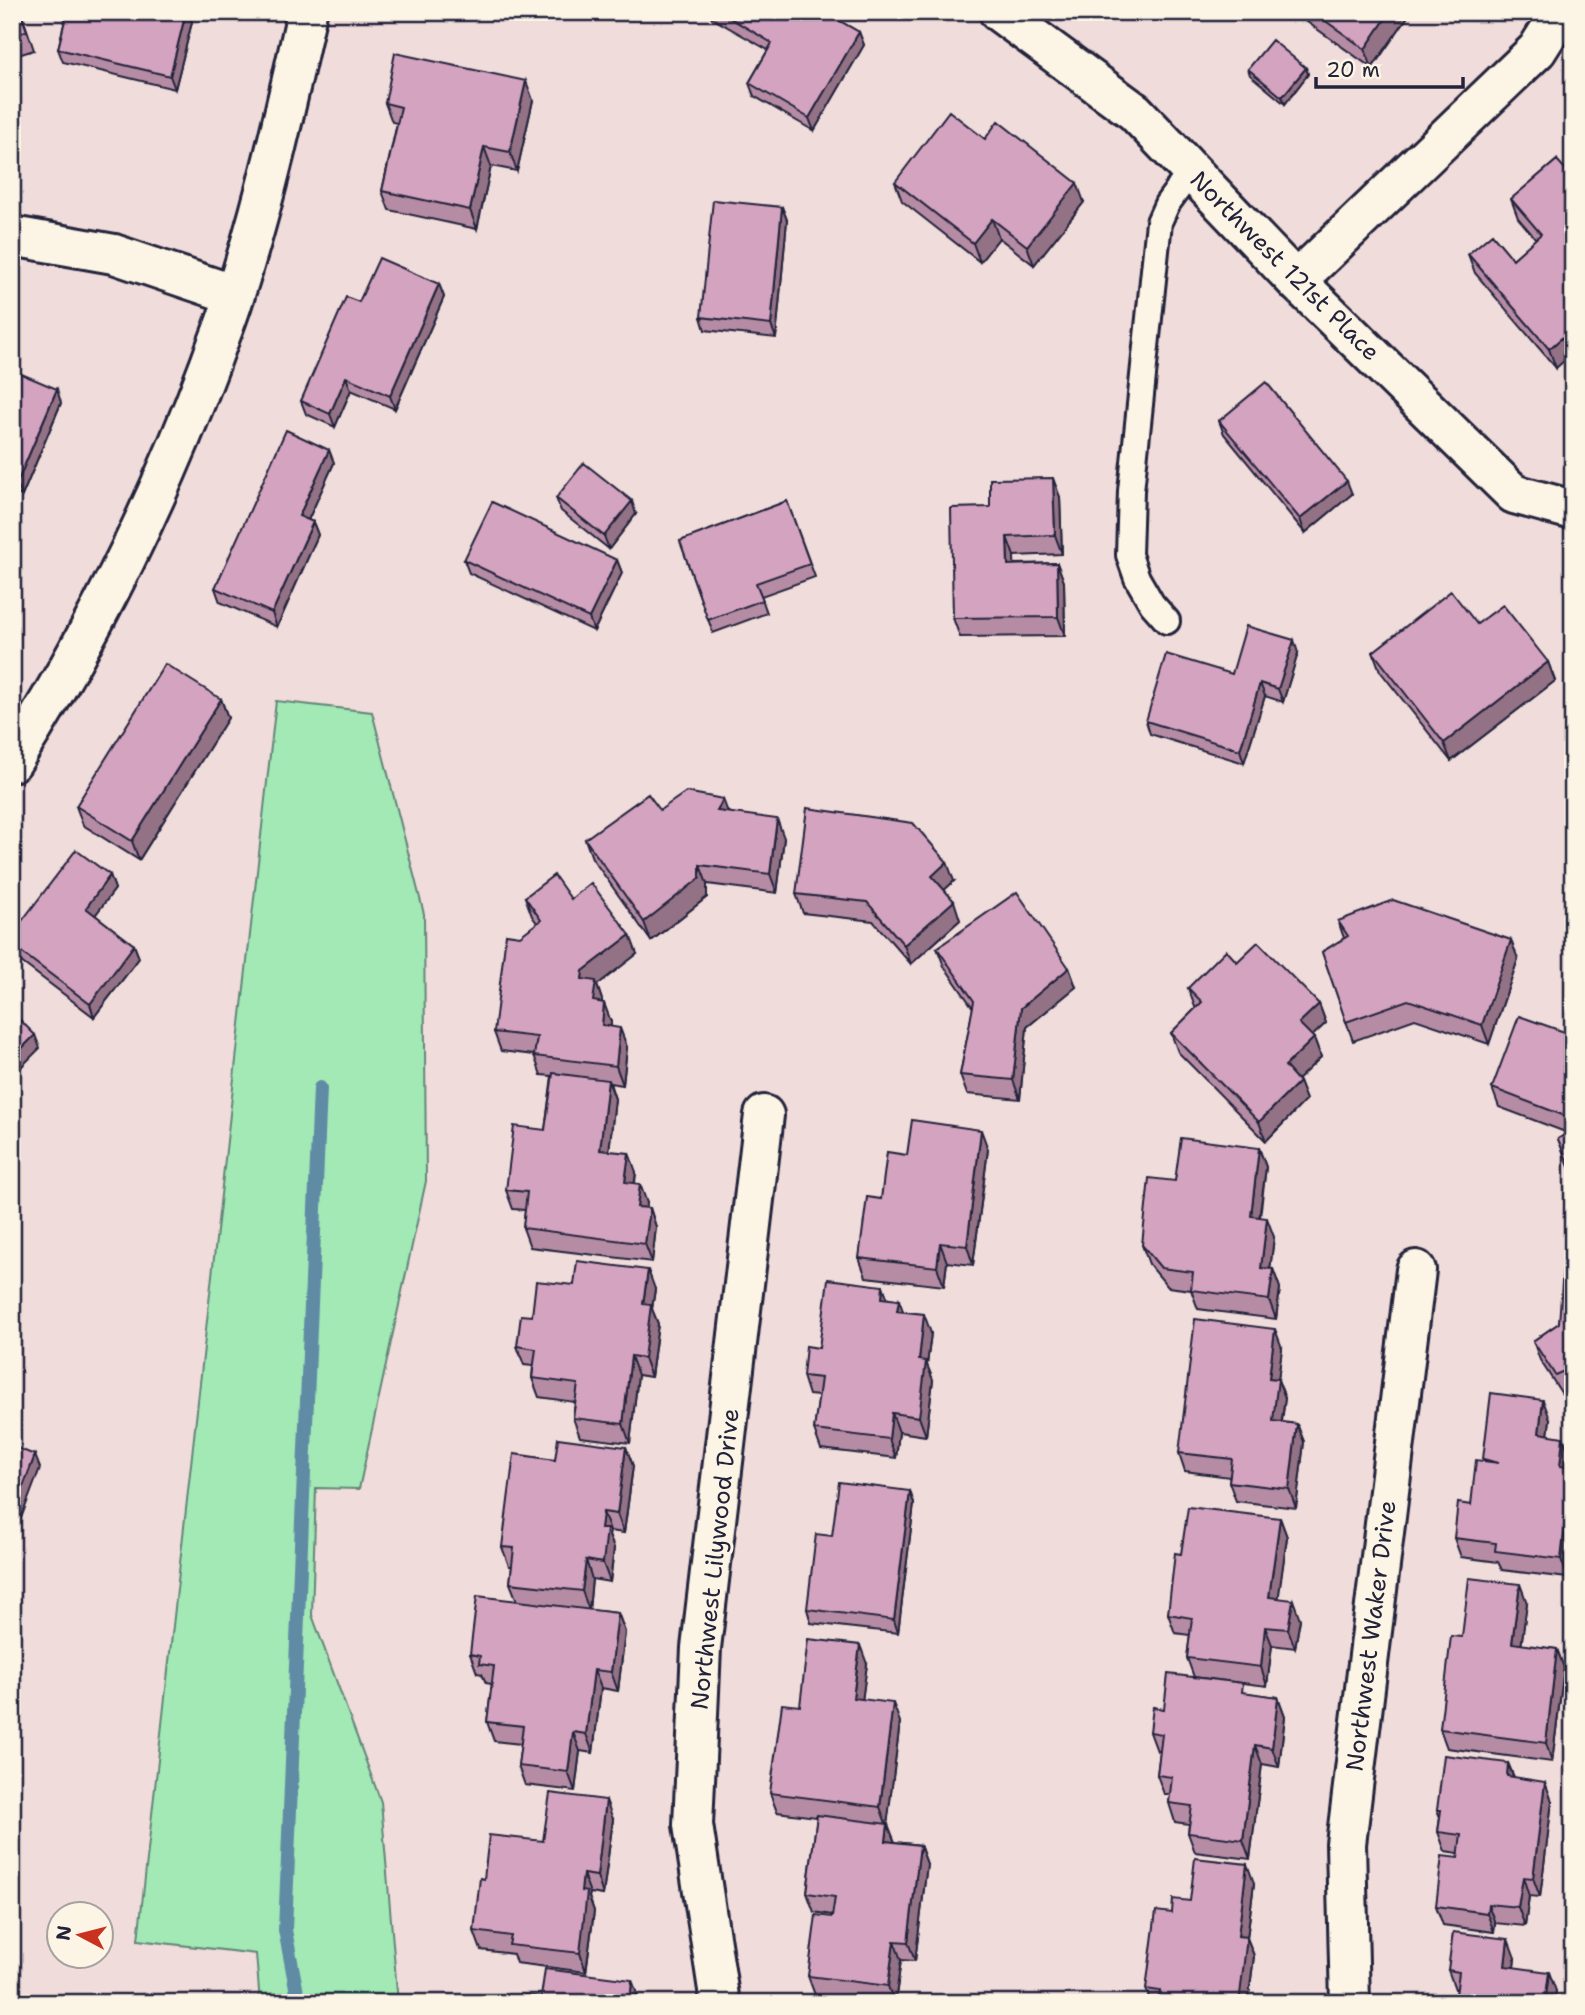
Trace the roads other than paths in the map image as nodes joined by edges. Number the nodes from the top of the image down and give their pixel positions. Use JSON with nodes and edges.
{"nodes":[{"id":1,"x":307,"y":12,"type":"edge"},
{"id":2,"x":1561,"y":12,"type":"edge"},
{"id":3,"x":1004,"y":14,"type":"edge"},
{"id":4,"x":1191,"y":171,"type":"junction"},
{"id":5,"x":12,"y":236,"type":"edge"},
{"id":6,"x":1296,"y":281,"type":"junction"},
{"id":7,"x":235,"y":295,"type":"junction"},
{"id":8,"x":1573,"y":510,"type":"edge"},
{"id":9,"x":1167,"y":621,"type":"dead end"},
{"id":10,"x":12,"y":762,"type":"edge"},
{"id":11,"x":764,"y":1115,"type":"dead end"},
{"id":12,"x":1416,"y":1270,"type":"dead end"},
{"id":13,"x":720,"y":2003,"type":"edge"},
{"id":14,"x":1350,"y":2003,"type":"edge"}],
"edges":[{"from":1,"to":7,"type":"street"},
{"from":2,"to":6,"type":"street"},
{"from":3,"to":4,"type":"street","name":"Northwest 121st Place"},
{"from":4,"to":6,"type":"street","name":"Northwest 121st Place"},
{"from":4,"to":9,"type":"lane"},
{"from":5,"to":7,"type":"street"},
{"from":6,"to":8,"type":"street","name":"Northwest 121st Place"},
{"from":7,"to":10,"type":"street"},
{"from":11,"to":13,"type":"street","name":"Northwest Lilywood Drive"},
{"from":12,"to":14,"type":"street","name":"Northwest Waker Drive"}]}
